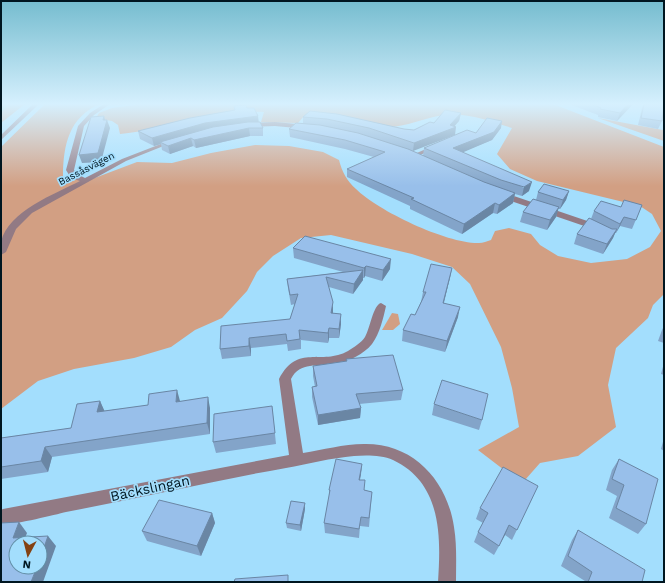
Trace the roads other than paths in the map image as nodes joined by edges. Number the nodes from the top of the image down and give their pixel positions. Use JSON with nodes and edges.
{"nodes":[{"id":1,"x":80,"y":131,"type":"edge"},
{"id":2,"x":181,"y":138,"type":"edge"},
{"id":3,"x":442,"y":144,"type":"edge"},
{"id":4,"x":406,"y":153,"type":"edge"},
{"id":5,"x":413,"y":156,"type":"junction"},
{"id":6,"x":423,"y":160,"type":"edge"},
{"id":7,"x":84,"y":180,"type":"junction"},
{"id":8,"x":494,"y":192,"type":"edge"},
{"id":9,"x":607,"y":232,"type":"edge"},
{"id":10,"x":1,"y":252,"type":"edge"},
{"id":11,"x":381,"y":306,"type":"dead end"},
{"id":12,"x":297,"y":460,"type":"junction"},
{"id":13,"x":3,"y":517,"type":"dead end"},
{"id":14,"x":447,"y":582,"type":"edge"}],
"edges":[{"from":1,"to":7,"type":"street"},
{"from":2,"to":7,"type":"street","name":"Bassåsvägen"},
{"from":3,"to":5,"type":"street"},
{"from":4,"to":5,"type":"street"},
{"from":5,"to":6,"type":"street"},
{"from":7,"to":10,"type":"street","name":"Bassåsvägen"},
{"from":8,"to":9,"type":"street"},
{"from":11,"to":12,"type":"street"},
{"from":12,"to":13,"type":"street","name":"Bäckslingan"},
{"from":12,"to":14,"type":"street","name":"Bäckslingan"}]}
